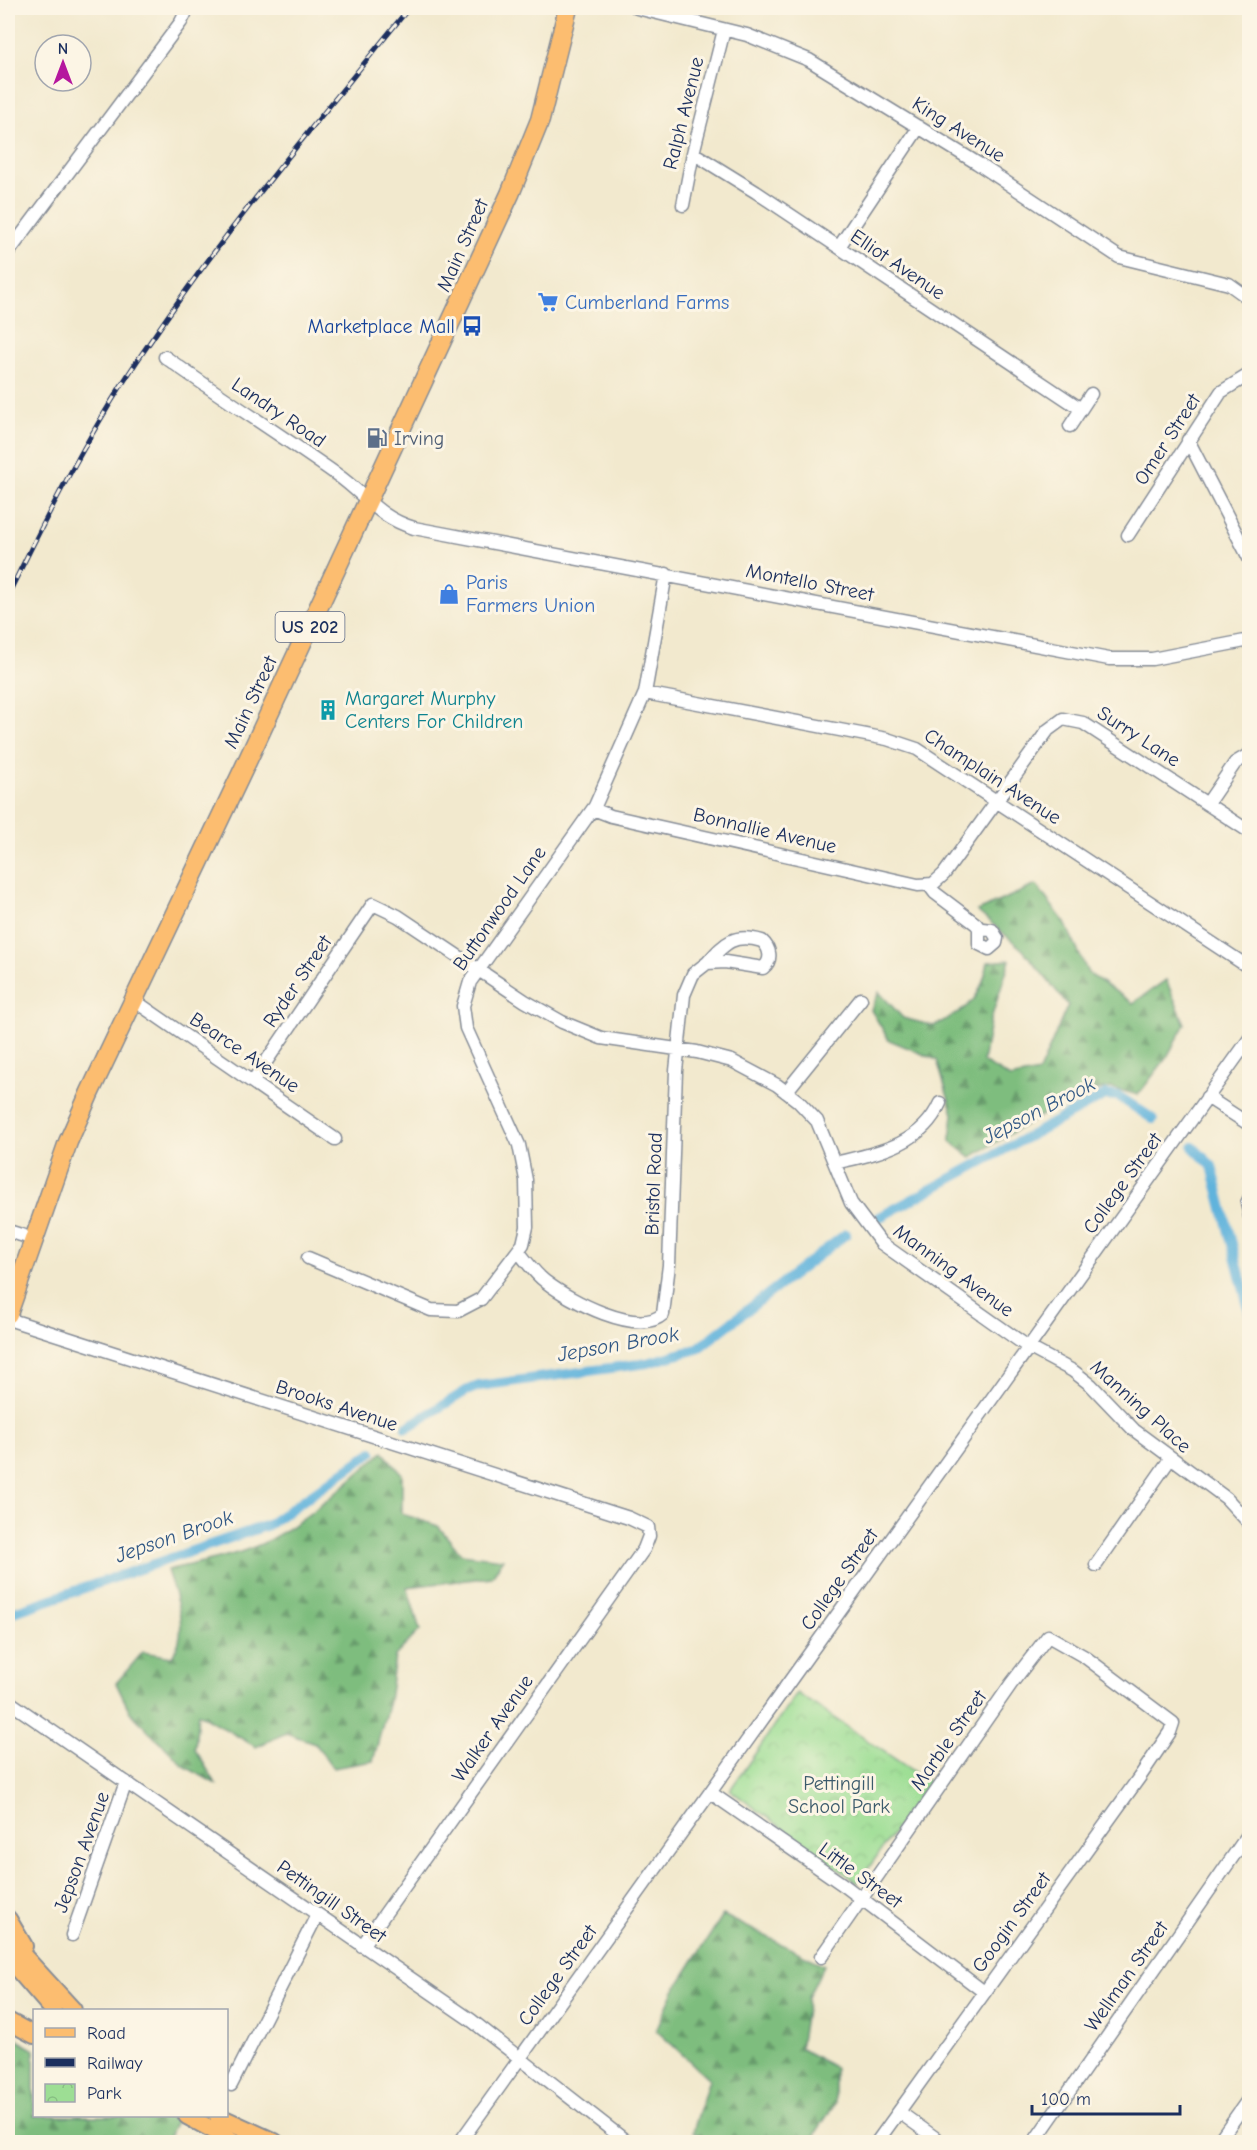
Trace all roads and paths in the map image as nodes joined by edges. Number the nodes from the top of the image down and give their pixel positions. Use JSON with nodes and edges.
{"nodes":[{"id":1,"x":188,"y":8,"type":"edge"},
{"id":2,"x":568,"y":8,"type":"edge"},
{"id":3,"x":638,"y":8,"type":"edge"},
{"id":4,"x":724,"y":30,"type":"junction"},
{"id":5,"x":919,"y":127,"type":"junction"},
{"id":6,"x":693,"y":153,"type":"junction"},
{"id":7,"x":683,"y":205,"type":"dead end"},
{"id":8,"x":9,"y":246,"type":"edge"},
{"id":9,"x":839,"y":247,"type":"junction"},
{"id":10,"x":1250,"y":298,"type":"edge"},
{"id":11,"x":165,"y":357,"type":"dead end"},
{"id":12,"x":1250,"y":374,"type":"edge"},
{"id":13,"x":1091,"y":394,"type":"dead end"},
{"id":14,"x":1081,"y":409,"type":"junction"},
{"id":15,"x":1070,"y":426,"type":"dead end"},
{"id":16,"x":1188,"y":440,"type":"junction"},
{"id":17,"x":368,"y":504,"type":"junction"},
{"id":18,"x":1128,"y":536,"type":"dead end"},
{"id":19,"x":1250,"y":560,"type":"edge"},
{"id":20,"x":666,"y":574,"type":"junction"},
{"id":21,"x":1250,"y":640,"type":"edge"},
{"id":22,"x":645,"y":693,"type":"junction"},
{"id":23,"x":1250,"y":754,"type":"edge"},
{"id":24,"x":996,"y":800,"type":"junction"},
{"id":25,"x":1207,"y":804,"type":"junction"},
{"id":26,"x":593,"y":809,"type":"junction"},
{"id":27,"x":1250,"y":832,"type":"edge"},
{"id":28,"x":929,"y":885,"type":"junction"},
{"id":29,"x":373,"y":904,"type":"joint"},
{"id":30,"x":983,"y":928,"type":"dead end"},
{"id":31,"x":707,"y":963,"type":"junction"},
{"id":32,"x":1250,"y":968,"type":"edge"},
{"id":33,"x":478,"y":970,"type":"junction"},
{"id":34,"x":132,"y":999,"type":"junction"},
{"id":35,"x":861,"y":999,"type":"dead end"},
{"id":36,"x":1250,"y":1038,"type":"edge"},
{"id":37,"x":677,"y":1050,"type":"junction"},
{"id":38,"x":253,"y":1081,"type":"junction"},
{"id":39,"x":786,"y":1092,"type":"junction"},
{"id":40,"x":1207,"y":1097,"type":"junction"},
{"id":41,"x":940,"y":1103,"type":"dead end"},
{"id":42,"x":1250,"y":1125,"type":"edge"},
{"id":43,"x":335,"y":1138,"type":"dead end"},
{"id":44,"x":835,"y":1163,"type":"junction"},
{"id":45,"x":1250,"y":1197,"type":"edge"},
{"id":46,"x":1250,"y":1217,"type":"edge"},
{"id":47,"x":8,"y":1231,"type":"edge"},
{"id":48,"x":33,"y":1239,"type":"junction"},
{"id":49,"x":518,"y":1251,"type":"junction"},
{"id":50,"x":308,"y":1258,"type":"dead end"},
{"id":51,"x":8,"y":1314,"type":"edge"},
{"id":52,"x":8,"y":1319,"type":"edge"},
{"id":53,"x":1029,"y":1347,"type":"junction"},
{"id":54,"x":1170,"y":1459,"type":"junction"},
{"id":55,"x":1250,"y":1524,"type":"edge"},
{"id":56,"x":650,"y":1532,"type":"joint"},
{"id":57,"x":1096,"y":1565,"type":"dead end"},
{"id":58,"x":8,"y":1701,"type":"edge"},
{"id":59,"x":1173,"y":1723,"type":"joint"},
{"id":60,"x":126,"y":1782,"type":"junction"},
{"id":61,"x":711,"y":1793,"type":"junction"},
{"id":62,"x":1250,"y":1833,"type":"edge"},
{"id":63,"x":860,"y":1898,"type":"junction"},
{"id":64,"x":317,"y":1915,"type":"junction"},
{"id":65,"x":8,"y":1919,"type":"edge"},
{"id":66,"x":72,"y":1935,"type":"dead end"},
{"id":67,"x":8,"y":1939,"type":"edge"},
{"id":68,"x":362,"y":1946,"type":"junction"},
{"id":69,"x":821,"y":1957,"type":"dead end"},
{"id":70,"x":8,"y":1958,"type":"edge"},
{"id":71,"x":56,"y":1991,"type":"junction"},
{"id":72,"x":984,"y":1992,"type":"junction"},
{"id":73,"x":52,"y":2009,"type":"edge"},
{"id":74,"x":72,"y":2009,"type":"edge"},
{"id":75,"x":8,"y":2021,"type":"edge"},
{"id":76,"x":33,"y":2034,"type":"edge"},
{"id":77,"x":521,"y":2058,"type":"junction"},
{"id":78,"x":231,"y":2085,"type":"dead end"},
{"id":79,"x":1250,"y":2097,"type":"edge"},
{"id":80,"x":899,"y":2112,"type":"junction"},
{"id":81,"x":191,"y":2117,"type":"edge"},
{"id":82,"x":223,"y":2117,"type":"edge"},
{"id":83,"x":235,"y":2142,"type":"edge"},
{"id":84,"x":275,"y":2142,"type":"edge"},
{"id":85,"x":460,"y":2142,"type":"edge"},
{"id":86,"x":627,"y":2142,"type":"edge"},
{"id":87,"x":877,"y":2142,"type":"edge"},
{"id":88,"x":941,"y":2142,"type":"edge"},
{"id":89,"x":1034,"y":2142,"type":"edge"},
{"id":90,"x":1218,"y":2142,"type":"edge"}],
"edges":[{"from":1,"to":8,"type":"street"},
{"from":2,"to":17,"type":"highway","name":"Main Street","number":"US 202"},
{"from":3,"to":4,"type":"street","name":"King Avenue"},
{"from":4,"to":5,"type":"street","name":"King Avenue"},
{"from":4,"to":6,"type":"street","name":"Ralph Avenue"},
{"from":5,"to":9,"type":"street"},
{"from":5,"to":10,"type":"street","name":"King Avenue"},
{"from":6,"to":7,"type":"street","name":"Ralph Avenue"},
{"from":6,"to":9,"type":"street","name":"Elliot Avenue"},
{"from":9,"to":14,"type":"street","name":"Elliot Avenue"},
{"from":11,"to":17,"type":"street","name":"Landry Road"},
{"from":12,"to":16,"type":"street","name":"Omer Street"},
{"from":13,"to":14,"type":"street"},
{"from":14,"to":15,"type":"street"},
{"from":16,"to":18,"type":"street","name":"Omer Street"},
{"from":16,"to":19,"type":"street"},
{"from":17,"to":20,"type":"street","name":"Montello Street"},
{"from":17,"to":34,"type":"highway","name":"Main Street","number":"US 202"},
{"from":20,"to":21,"type":"street","name":"Montello Street"},
{"from":20,"to":22,"type":"street","name":"Buttonwood Lane"},
{"from":22,"to":24,"type":"street","name":"Champlain Avenue"},
{"from":22,"to":26,"type":"street","name":"Buttonwood Lane"},
{"from":23,"to":25,"type":"street"},
{"from":24,"to":25,"type":"street","name":"Surry Lane"},
{"from":24,"to":28,"type":"street"},
{"from":24,"to":32,"type":"street","name":"Champlain Avenue"},
{"from":25,"to":27,"type":"street","name":"Surry Lane"},
{"from":26,"to":28,"type":"street","name":"Bonnallie Avenue"},
{"from":26,"to":33,"type":"street","name":"Buttonwood Lane"},
{"from":28,"to":30,"type":"street"},
{"from":29,"to":33,"type":"street","name":"Manning Avenue"},
{"from":29,"to":38,"type":"street","name":"Ryder Street"},
{"from":31,"to":31,"type":"street","name":"Bristol Road"},
{"from":31,"to":37,"type":"street","name":"Bristol Road"},
{"from":33,"to":37,"type":"street","name":"Manning Avenue"},
{"from":33,"to":49,"type":"street","name":"Buttonwood Lane"},
{"from":34,"to":38,"type":"street","name":"Bearce Avenue"},
{"from":34,"to":48,"type":"highway","name":"Main Street","number":"US 202"},
{"from":35,"to":39,"type":"street"},
{"from":36,"to":40,"type":"street","name":"College Street"},
{"from":37,"to":39,"type":"street","name":"Manning Avenue"},
{"from":37,"to":49,"type":"street","name":"Bristol Road"},
{"from":38,"to":43,"type":"street","name":"Bearce Avenue"},
{"from":39,"to":44,"type":"street","name":"Manning Avenue"},
{"from":40,"to":42,"type":"street"},
{"from":40,"to":53,"type":"street","name":"College Street"},
{"from":41,"to":44,"type":"street"},
{"from":44,"to":53,"type":"street","name":"Manning Avenue"},
{"from":45,"to":46,"type":"street"},
{"from":47,"to":48,"type":"street"},
{"from":48,"to":51,"type":"highway","name":"Main Street","number":"US 202"},
{"from":49,"to":50,"type":"street","name":"Buttonwood Lane"},
{"from":52,"to":56,"type":"street","name":"Brooks Avenue"},
{"from":53,"to":54,"type":"street","name":"Manning Place"},
{"from":53,"to":61,"type":"street","name":"College Street"},
{"from":54,"to":55,"type":"street","name":"Manning Place"},
{"from":54,"to":57,"type":"street"},
{"from":56,"to":68,"type":"street","name":"Walker Avenue"},
{"from":58,"to":60,"type":"street","name":"Pettingill Street"},
{"from":59,"to":63,"type":"street","name":"Marble Street"},
{"from":59,"to":72,"type":"street","name":"Googin Street"},
{"from":60,"to":64,"type":"street","name":"Pettingill Street"},
{"from":60,"to":66,"type":"street","name":"Jepson Avenue"},
{"from":61,"to":63,"type":"street","name":"Little Street"},
{"from":61,"to":77,"type":"street","name":"College Street"},
{"from":62,"to":89,"type":"street","name":"Wellman Street"},
{"from":63,"to":69,"type":"street","name":"Marble Street"},
{"from":63,"to":72,"type":"street","name":"Little Street"},
{"from":64,"to":68,"type":"street","name":"Pettingill Street"},
{"from":64,"to":78,"type":"street"},
{"from":65,"to":71,"type":"main road"},
{"from":67,"to":71,"type":"main road"},
{"from":68,"to":77,"type":"street","name":"Pettingill Street"},
{"from":70,"to":73,"type":"main road"},
{"from":71,"to":74,"type":"main road"},
{"from":72,"to":80,"type":"street","name":"Googin Street"},
{"from":75,"to":76,"type":"main road"},
{"from":77,"to":85,"type":"street","name":"College Street"},
{"from":77,"to":86,"type":"street","name":"Pettingill Street"},
{"from":79,"to":90,"type":"street"},
{"from":80,"to":87,"type":"street","name":"Googin Street"},
{"from":80,"to":88,"type":"street"},
{"from":81,"to":83,"type":"main road"},
{"from":82,"to":84,"type":"main road"}]}
